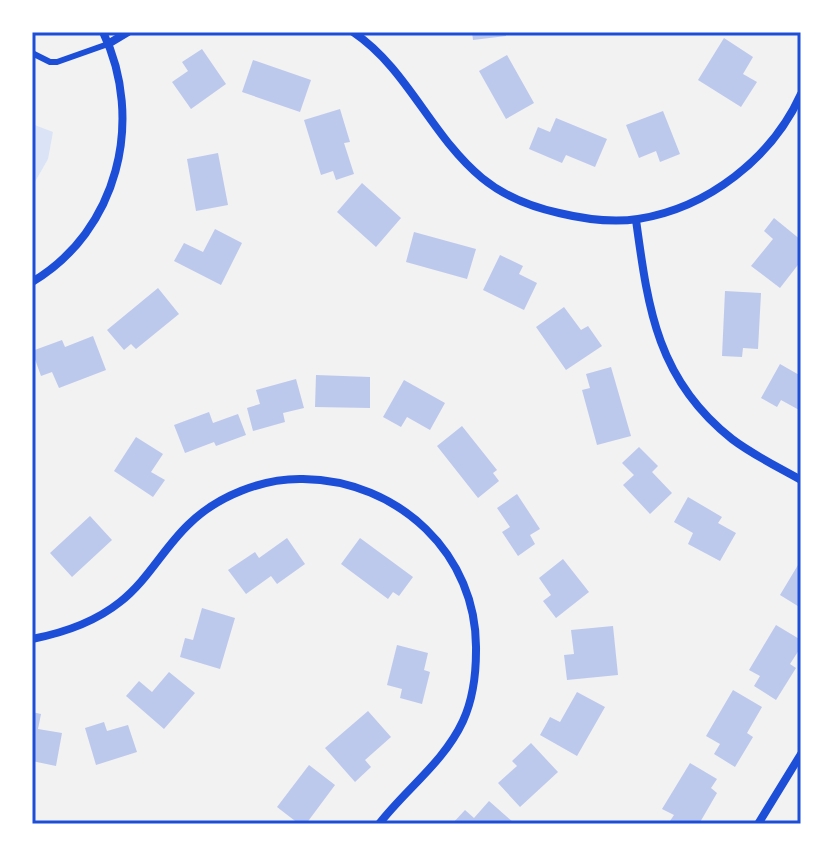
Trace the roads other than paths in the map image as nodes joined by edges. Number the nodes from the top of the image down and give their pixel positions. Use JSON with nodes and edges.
{"nodes":[{"id":1,"x":103,"y":32,"type":"edge"},
{"id":2,"x":128,"y":32,"type":"edge"},
{"id":3,"x":353,"y":32,"type":"edge"},
{"id":4,"x":108,"y":44,"type":"junction"},
{"id":5,"x":32,"y":53,"type":"edge"},
{"id":6,"x":801,"y":94,"type":"edge"},
{"id":7,"x":636,"y":220,"type":"junction"},
{"id":8,"x":32,"y":282,"type":"edge"},
{"id":9,"x":801,"y":480,"type":"edge"},
{"id":10,"x":32,"y":639,"type":"edge"},
{"id":11,"x":801,"y":754,"type":"edge"},
{"id":12,"x":379,"y":824,"type":"edge"},
{"id":13,"x":758,"y":824,"type":"edge"}],
"edges":[{"from":1,"to":4,"type":"street"},
{"from":2,"to":4,"type":"street"},
{"from":3,"to":7,"type":"street"},
{"from":4,"to":5,"type":"lane"},
{"from":4,"to":8,"type":"street"},
{"from":6,"to":7,"type":"street"},
{"from":7,"to":9,"type":"street"},
{"from":10,"to":12,"type":"street"},
{"from":11,"to":13,"type":"street"}]}
